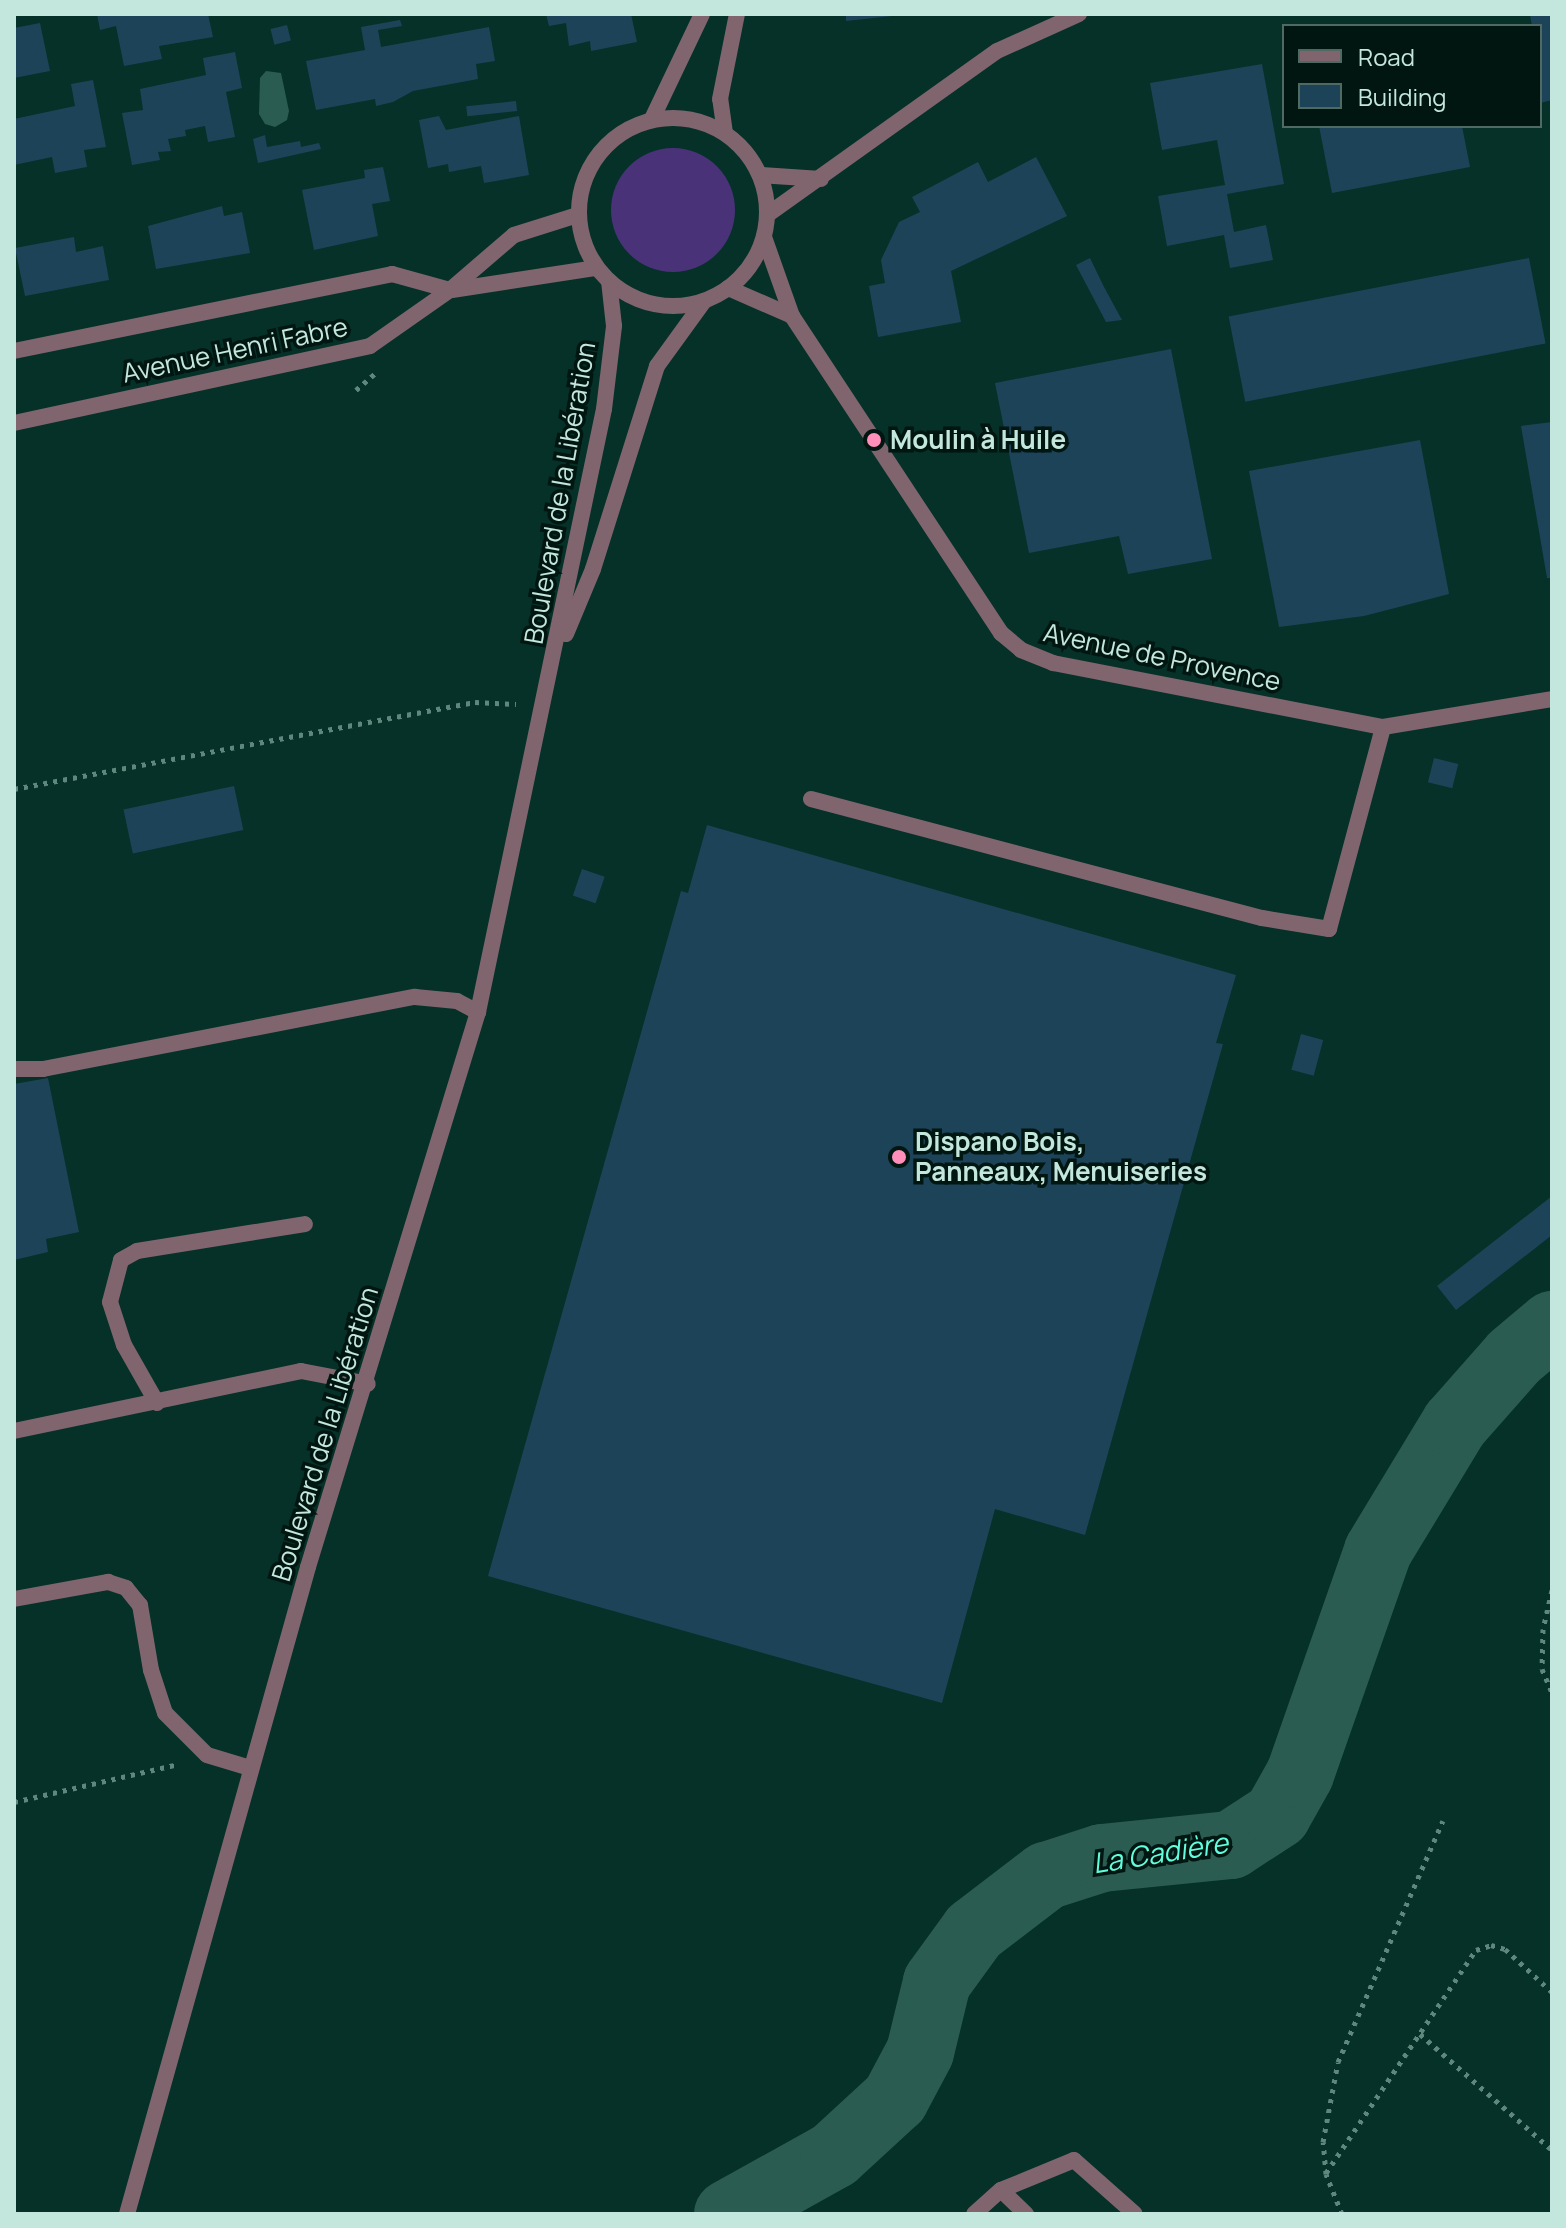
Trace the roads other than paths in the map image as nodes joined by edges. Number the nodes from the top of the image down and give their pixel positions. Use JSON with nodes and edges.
{"nodes":[{"id":1,"x":702,"y":14,"type":"edge"},
{"id":2,"x":737,"y":14,"type":"edge"},
{"id":3,"x":1079,"y":14,"type":"edge"},
{"id":4,"x":652,"y":119,"type":"junction"},
{"id":5,"x":725,"y":133,"type":"junction"},
{"id":6,"x":760,"y":175,"type":"junction"},
{"id":7,"x":822,"y":179,"type":"junction"},
{"id":8,"x":578,"y":215,"type":"junction"},
{"id":9,"x":767,"y":215,"type":"junction"},
{"id":10,"x":764,"y":237,"type":"junction"},
{"id":11,"x":596,"y":268,"type":"junction"},
{"id":12,"x":609,"y":281,"type":"junction"},
{"id":13,"x":728,"y":288,"type":"junction"},
{"id":14,"x":450,"y":290,"type":"junction"},
{"id":15,"x":704,"y":301,"type":"junction"},
{"id":16,"x":792,"y":316,"type":"junction"},
{"id":17,"x":14,"y":351,"type":"edge"},
{"id":18,"x":14,"y":423,"type":"edge"},
{"id":19,"x":553,"y":665,"type":"junction"},
{"id":20,"x":1552,"y":699,"type":"edge"},
{"id":21,"x":1383,"y":727,"type":"junction"},
{"id":22,"x":811,"y":799,"type":"dead end"},
{"id":23,"x":478,"y":1012,"type":"junction"},
{"id":24,"x":14,"y":1069,"type":"edge"},
{"id":25,"x":305,"y":1224,"type":"dead end"},
{"id":26,"x":368,"y":1384,"type":"junction"},
{"id":27,"x":157,"y":1403,"type":"junction"},
{"id":28,"x":14,"y":1431,"type":"edge"},
{"id":29,"x":14,"y":1599,"type":"edge"},
{"id":30,"x":250,"y":1768,"type":"junction"},
{"id":31,"x":1001,"y":2190,"type":"junction"},
{"id":32,"x":127,"y":2214,"type":"edge"},
{"id":33,"x":974,"y":2214,"type":"edge"},
{"id":34,"x":1026,"y":2214,"type":"edge"},
{"id":35,"x":1135,"y":2214,"type":"edge"}],
"edges":[{"from":1,"to":4,"type":"street"},
{"from":2,"to":5,"type":"street"},
{"from":3,"to":7,"type":"street"},
{"from":4,"to":5,"type":"street"},
{"from":4,"to":8,"type":"street","name":"Boulevard de la Libération"},
{"from":5,"to":6,"type":"street","name":"Boulevard de la Libération"},
{"from":6,"to":7,"type":"street"},
{"from":6,"to":9,"type":"street","name":"Boulevard de la Libération"},
{"from":7,"to":9,"type":"street"},
{"from":8,"to":11,"type":"street","name":"Boulevard de la Libération"},
{"from":8,"to":14,"type":"street","name":"Avenue Henri Fabre"},
{"from":9,"to":10,"type":"street","name":"Boulevard de la Libération"},
{"from":10,"to":13,"type":"street","name":"Boulevard de la Libération"},
{"from":10,"to":16,"type":"street","name":"Avenue de Provence"},
{"from":11,"to":12,"type":"street","name":"Boulevard de la Libération"},
{"from":11,"to":14,"type":"street","name":"Avenue Henri Fabre"},
{"from":12,"to":15,"type":"street","name":"Boulevard de la Libération"},
{"from":12,"to":19,"type":"street","name":"Boulevard de la Libération"},
{"from":13,"to":15,"type":"street","name":"Boulevard de la Libération"},
{"from":13,"to":16,"type":"street"},
{"from":14,"to":17,"type":"street"},
{"from":14,"to":18,"type":"street","name":"Avenue Henri Fabre"},
{"from":15,"to":19,"type":"street","name":"Boulevard de la Libération"},
{"from":16,"to":21,"type":"street","name":"Avenue de Provence"},
{"from":19,"to":23,"type":"street","name":"Boulevard de la Libération"},
{"from":20,"to":21,"type":"street","name":"Avenue de Provence"},
{"from":21,"to":22,"type":"street"},
{"from":23,"to":24,"type":"street"},
{"from":23,"to":26,"type":"street","name":"Boulevard de la Libération"},
{"from":25,"to":27,"type":"street"},
{"from":26,"to":27,"type":"street"},
{"from":26,"to":30,"type":"street","name":"Boulevard de la Libération"},
{"from":27,"to":28,"type":"street"},
{"from":29,"to":30,"type":"street"},
{"from":30,"to":32,"type":"street","name":"Boulevard de la Libération"},
{"from":31,"to":33,"type":"street"},
{"from":31,"to":34,"type":"street"},
{"from":31,"to":35,"type":"street"}]}
